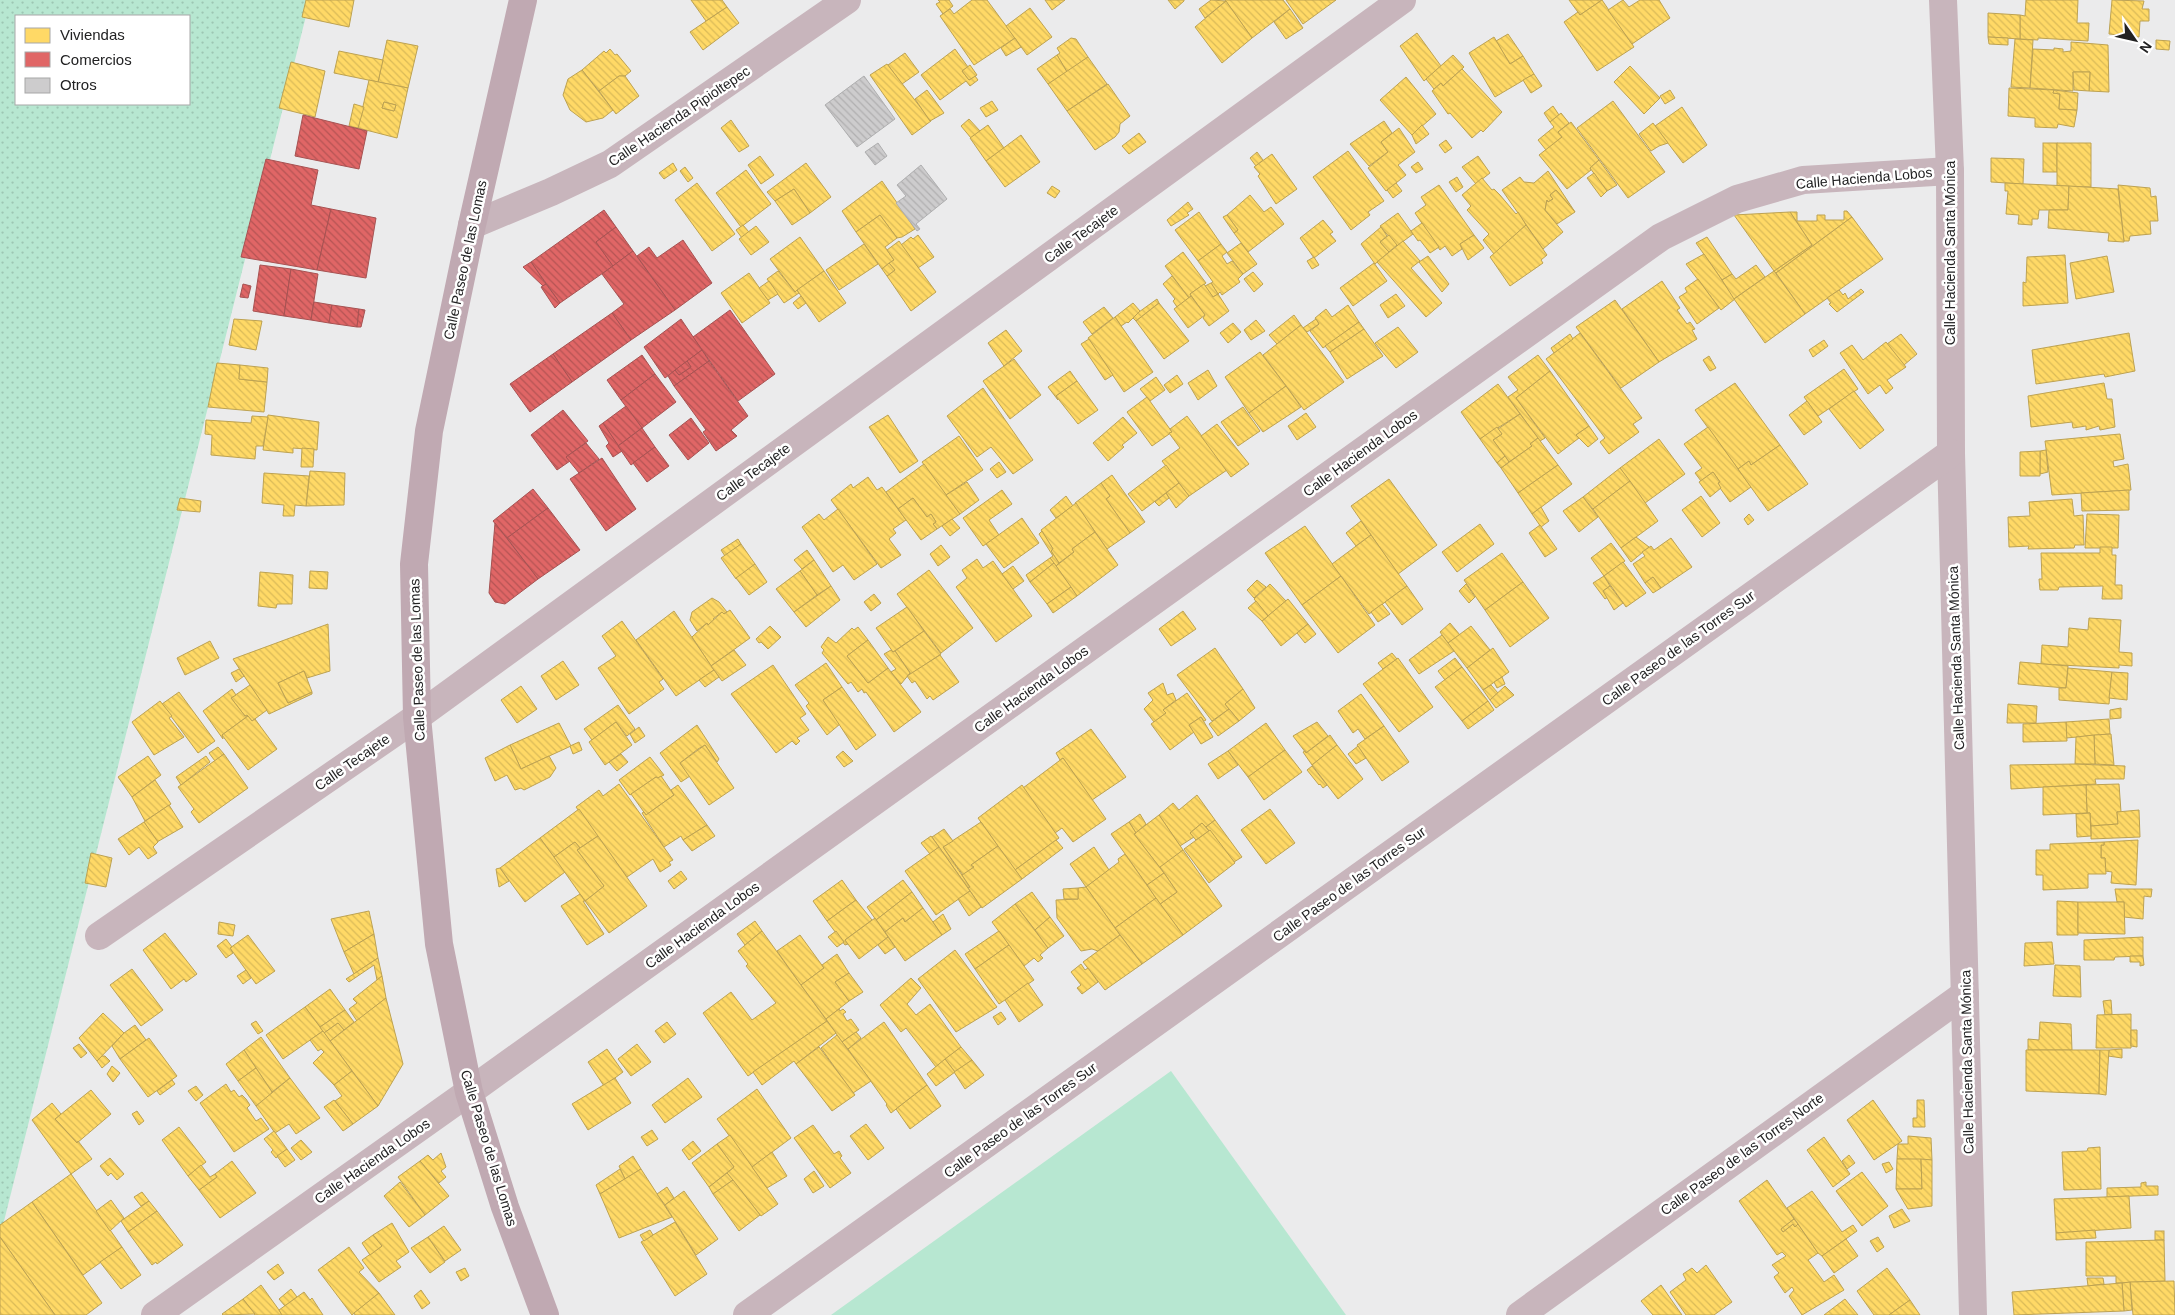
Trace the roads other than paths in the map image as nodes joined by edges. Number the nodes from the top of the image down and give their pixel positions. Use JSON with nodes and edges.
{"nodes":[{"id":1,"x":523,"y":0,"type":"edge"},
{"id":2,"x":847,"y":0,"type":"edge"},
{"id":3,"x":1402,"y":0,"type":"edge"},
{"id":4,"x":1943,"y":0,"type":"edge"},
{"id":5,"x":1950,"y":171,"type":"junction"},
{"id":6,"x":472,"y":225,"type":"junction"},
{"id":7,"x":1951,"y":453,"type":"junction"},
{"id":8,"x":417,"y":717,"type":"junction"},
{"id":9,"x":99,"y":936,"type":"dead end"},
{"id":10,"x":1965,"y":994,"type":"junction"},
{"id":11,"x":469,"y":1092,"type":"junction"},
{"id":12,"x":155,"y":1315,"type":"edge"},
{"id":13,"x":545,"y":1315,"type":"edge"},
{"id":14,"x":747,"y":1315,"type":"edge"},
{"id":15,"x":1520,"y":1315,"type":"edge"},
{"id":16,"x":1973,"y":1315,"type":"edge"}],
"edges":[{"from":1,"to":6,"type":"main road","name":"Calle Paseo de las Lomas"},
{"from":2,"to":6,"type":"street","name":"Calle Hacienda Pipioltepec"},
{"from":3,"to":8,"type":"street","name":"Calle Tecajete"},
{"from":4,"to":5,"type":"street","name":"Calle Hacienda Santa Mónica"},
{"from":5,"to":7,"type":"street","name":"Calle Hacienda Santa Mónica"},
{"from":5,"to":11,"type":"street","name":"Calle Hacienda Lobos"},
{"from":6,"to":8,"type":"main road","name":"Calle Paseo de las Lomas"},
{"from":7,"to":10,"type":"street","name":"Calle Hacienda Santa Mónica"},
{"from":7,"to":14,"type":"street","name":"Calle Paseo de las Torres Sur"},
{"from":8,"to":9,"type":"street","name":"Calle Tecajete"},
{"from":8,"to":11,"type":"main road","name":"Calle Paseo de las Lomas"},
{"from":10,"to":15,"type":"street","name":"Calle Paseo de las Torres Norte"},
{"from":10,"to":16,"type":"street","name":"Calle Hacienda Santa Mónica"},
{"from":11,"to":12,"type":"street","name":"Calle Hacienda Lobos"},
{"from":11,"to":13,"type":"main road","name":"Calle Paseo de las Lomas"}]}
